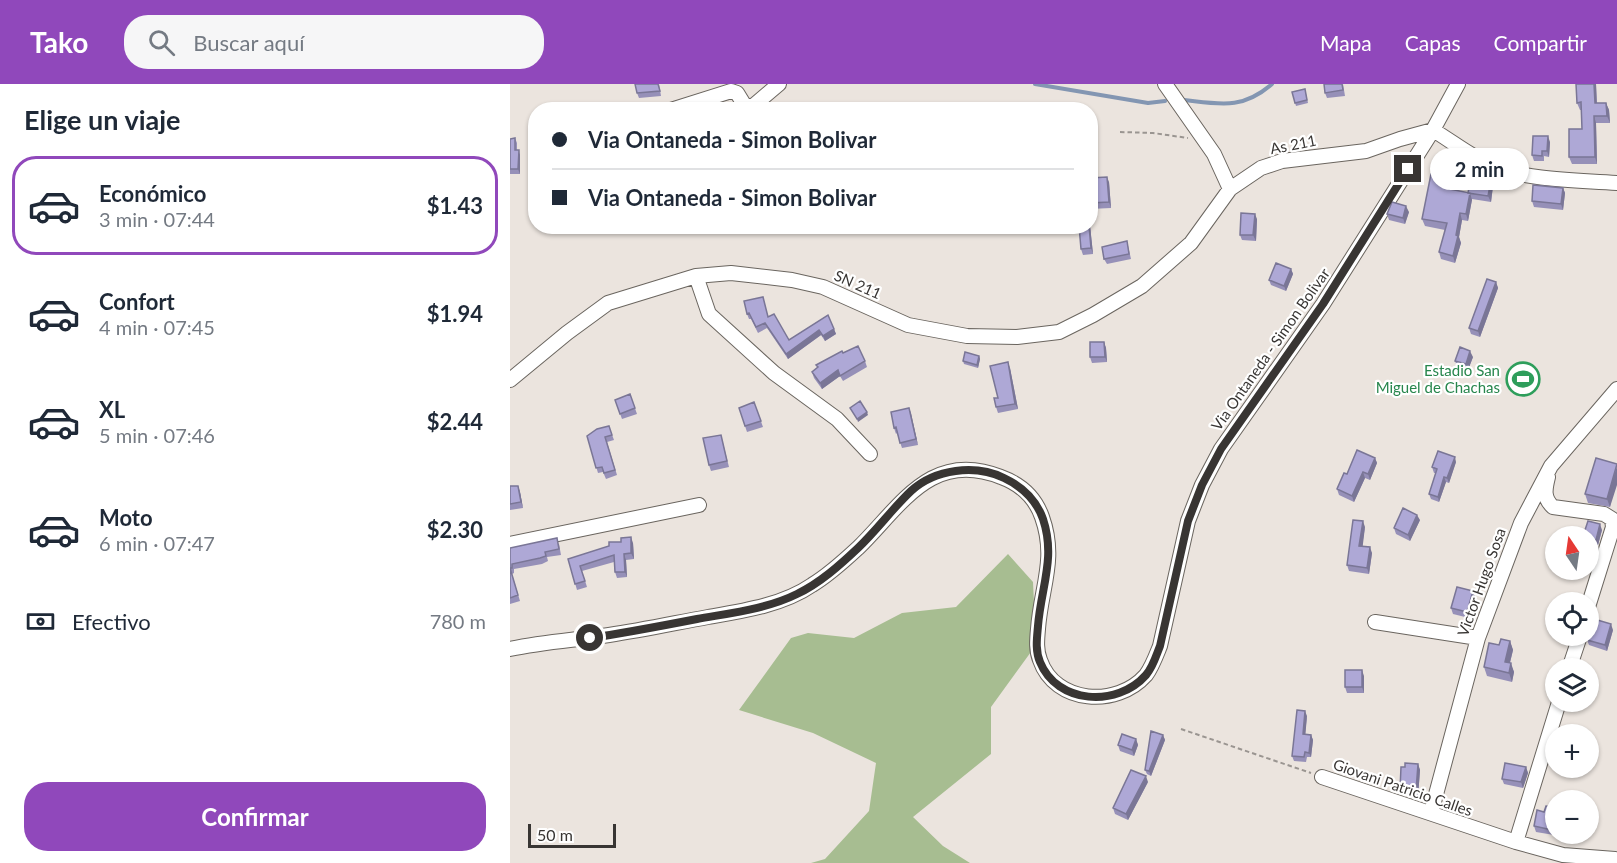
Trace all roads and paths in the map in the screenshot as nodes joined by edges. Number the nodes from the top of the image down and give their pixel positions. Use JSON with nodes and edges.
{"nodes":[{"id":1,"x":779,"y":84,"type":"edge"},
{"id":2,"x":1165,"y":84,"type":"edge"},
{"id":3,"x":1458,"y":84,"type":"edge"},
{"id":4,"x":696,"y":102,"type":"edge"},
{"id":5,"x":743,"y":102,"type":"edge"},
{"id":6,"x":758,"y":102,"type":"edge"},
{"id":7,"x":1433,"y":130,"type":"junction"},
{"id":8,"x":1120,"y":132,"type":"dead end"},
{"id":9,"x":1191,"y":138,"type":"dead end"},
{"id":10,"x":1617,"y":183,"type":"edge"},
{"id":11,"x":1230,"y":189,"type":"junction"},
{"id":12,"x":1191,"y":243,"type":"joint"},
{"id":13,"x":696,"y":276,"type":"junction"},
{"id":14,"x":510,"y":380,"type":"edge"},
{"id":15,"x":1617,"y":389,"type":"edge"},
{"id":16,"x":870,"y":454,"type":"dead end"},
{"id":17,"x":1551,"y":466,"type":"junction"},
{"id":18,"x":699,"y":505,"type":"dead end"},
{"id":19,"x":510,"y":544,"type":"edge"},
{"id":20,"x":1593,"y":592,"type":"edge"},
{"id":21,"x":1375,"y":622,"type":"dead end"},
{"id":22,"x":1478,"y":638,"type":"junction"},
{"id":23,"x":510,"y":649,"type":"edge"},
{"id":24,"x":1556,"y":712,"type":"edge"},
{"id":25,"x":1181,"y":729,"type":"dead end"},
{"id":26,"x":1322,"y":777,"type":"joint"},
{"id":27,"x":1431,"y":813,"type":"junction"},
{"id":28,"x":1516,"y":842,"type":"junction"},
{"id":29,"x":1561,"y":859,"type":"edge"},
{"id":30,"x":1616,"y":860,"type":"edge"}],
"edges":[{"from":1,"to":6,"type":"street"},
{"from":2,"to":11,"type":"street"},
{"from":3,"to":7,"type":"street","name":"Via Ontaneda - Simon Bolivar"},
{"from":4,"to":5,"type":"street"},
{"from":7,"to":10,"type":"street"},
{"from":7,"to":11,"type":"street","name":"As 211"},
{"from":7,"to":23,"type":"street","name":"Via Ontaneda - Simon Bolivar"},
{"from":8,"to":9,"type":"path"},
{"from":11,"to":12,"type":"street","name":"As 211"},
{"from":12,"to":13,"type":"street","name":"SN 211"},
{"from":13,"to":14,"type":"street","name":"SN 211"},
{"from":13,"to":16,"type":"street"},
{"from":15,"to":17,"type":"street","name":"Victor Hugo Sosa"},
{"from":17,"to":20,"type":"street"},
{"from":17,"to":22,"type":"street","name":"Victor Hugo Sosa"},
{"from":18,"to":19,"type":"street"},
{"from":21,"to":22,"type":"street"},
{"from":22,"to":27,"type":"street","name":"Victor Hugo Sosa"},
{"from":24,"to":28,"type":"street"},
{"from":25,"to":26,"type":"path","name":"Giovani Patricio Calles"},
{"from":26,"to":27,"type":"street","name":"Giovani Patricio Calles"},
{"from":27,"to":28,"type":"street","name":"Giovani Patricio Calles"},
{"from":28,"to":29,"type":"street","name":"Giovani Patricio Calles"},
{"from":29,"to":30,"type":"street","name":"Giovani Patricio Calles"}]}
